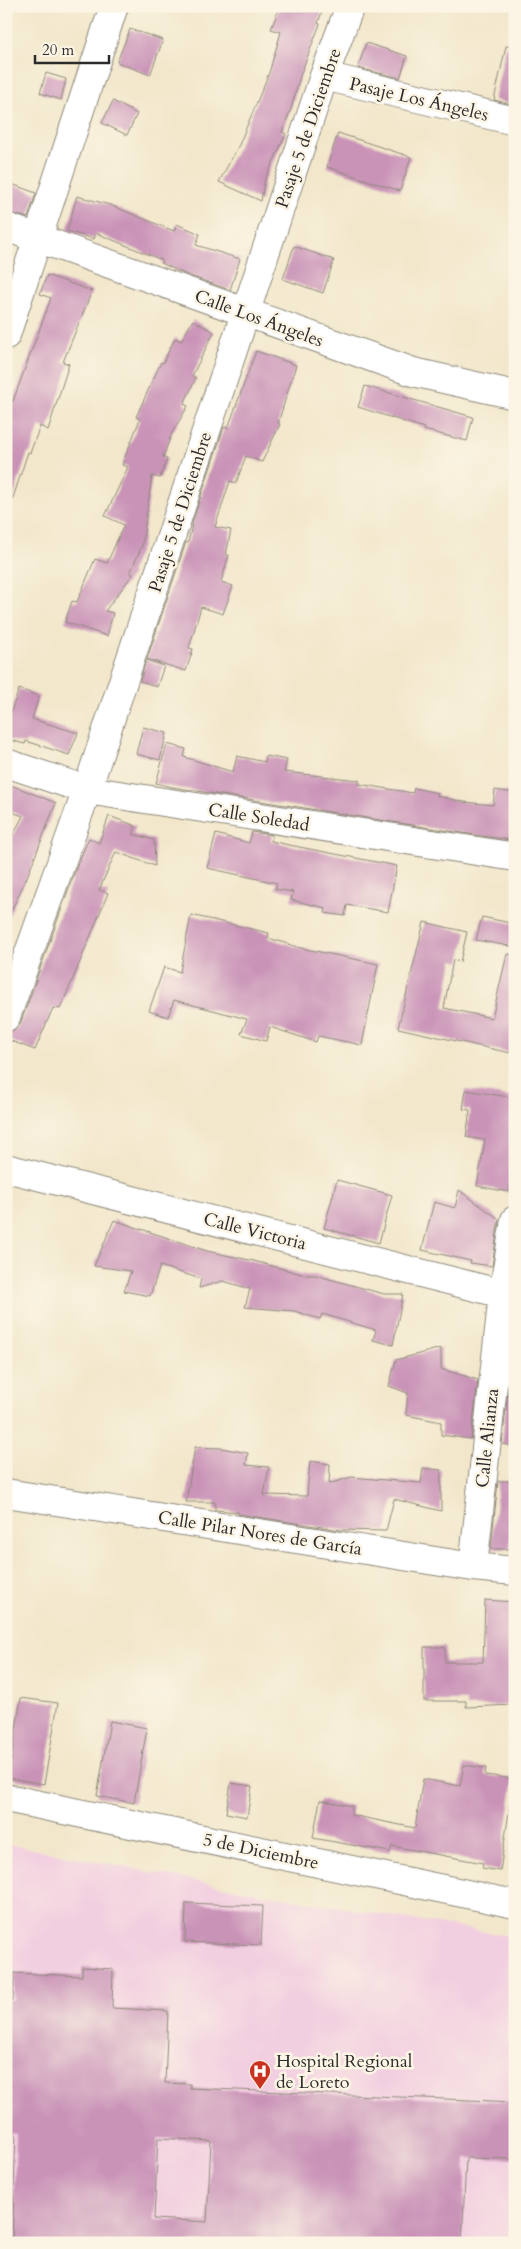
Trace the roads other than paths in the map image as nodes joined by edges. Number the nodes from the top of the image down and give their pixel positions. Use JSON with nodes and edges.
{"nodes":[{"id":1,"x":114,"y":6,"type":"edge"},
{"id":2,"x":350,"y":6,"type":"edge"},
{"id":3,"x":324,"y":76,"type":"junction"},
{"id":4,"x":515,"y":121,"type":"edge"},
{"id":5,"x":6,"y":227,"type":"edge"},
{"id":6,"x":38,"y":239,"type":"junction"},
{"id":7,"x":246,"y":313,"type":"junction"},
{"id":8,"x":6,"y":335,"type":"edge"},
{"id":9,"x":515,"y":395,"type":"edge"},
{"id":10,"x":6,"y":763,"type":"edge"},
{"id":11,"x":87,"y":790,"type":"junction"},
{"id":12,"x":515,"y":857,"type":"edge"},
{"id":13,"x":6,"y":1017,"type":"edge"},
{"id":14,"x":6,"y":1168,"type":"edge"},
{"id":15,"x":515,"y":1220,"type":"edge"},
{"id":16,"x":503,"y":1294,"type":"junction"},
{"id":17,"x":6,"y":1493,"type":"edge"},
{"id":18,"x":473,"y":1567,"type":"junction"},
{"id":19,"x":515,"y":1571,"type":"edge"},
{"id":20,"x":6,"y":1798,"type":"edge"},
{"id":21,"x":515,"y":1904,"type":"edge"}],
"edges":[{"from":1,"to":6,"type":"street"},
{"from":2,"to":3,"type":"street","name":"Pasaje 5 de Diciembre"},
{"from":3,"to":4,"type":"street","name":"Pasaje Los Ángeles"},
{"from":3,"to":7,"type":"street","name":"Pasaje 5 de Diciembre"},
{"from":5,"to":6,"type":"street","name":"Calle Los Ángeles"},
{"from":6,"to":7,"type":"street","name":"Calle Los Ángeles"},
{"from":6,"to":8,"type":"street"},
{"from":7,"to":9,"type":"street","name":"Calle Los Ángeles"},
{"from":7,"to":11,"type":"street","name":"Pasaje 5 de Diciembre"},
{"from":10,"to":11,"type":"street","name":"Calle Soledad"},
{"from":11,"to":12,"type":"street","name":"Calle Soledad"},
{"from":11,"to":13,"type":"street","name":"Pasaje 5 de Diciembre"},
{"from":14,"to":16,"type":"street","name":"Calle Victoria"},
{"from":15,"to":16,"type":"street","name":"Calle Alianza"},
{"from":16,"to":18,"type":"street","name":"Calle Alianza"},
{"from":17,"to":18,"type":"street","name":"Calle Pilar Nores de García"},
{"from":18,"to":19,"type":"street","name":"Calle Pilar Nores de García"},
{"from":20,"to":21,"type":"street","name":"5 de Diciembre"}]}
